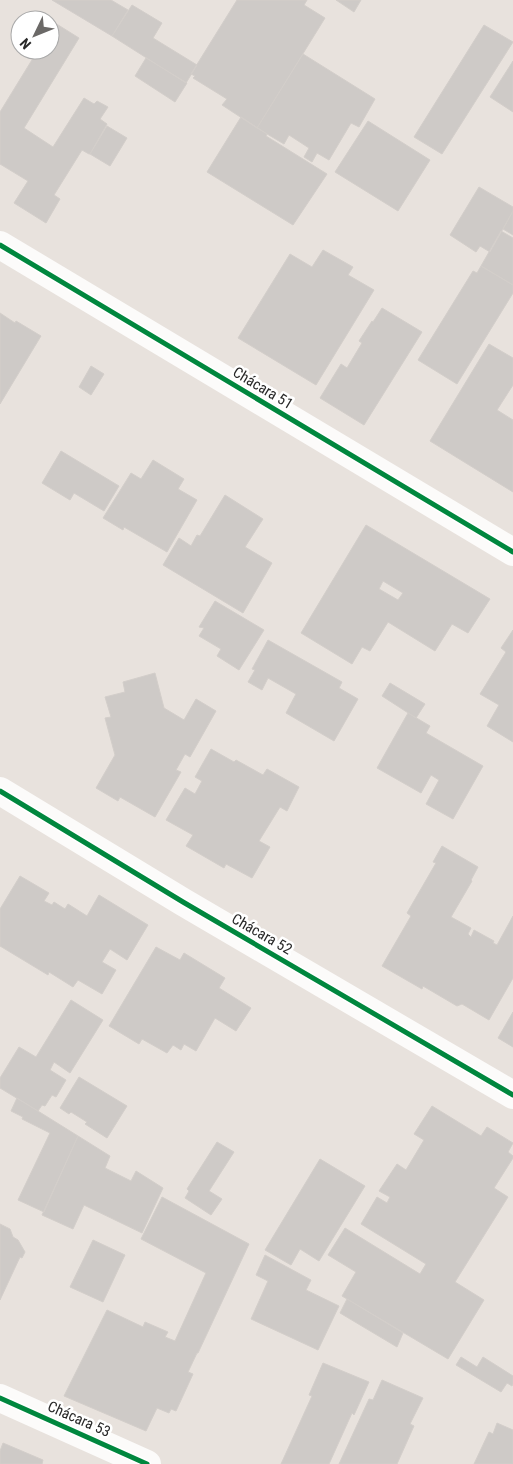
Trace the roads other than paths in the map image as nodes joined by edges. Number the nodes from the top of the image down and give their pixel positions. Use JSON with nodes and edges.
{"nodes":[{"id":1,"x":0,"y":245,"type":"edge"},
{"id":2,"x":513,"y":552,"type":"edge"},
{"id":3,"x":0,"y":791,"type":"edge"},
{"id":4,"x":513,"y":1095,"type":"edge"},
{"id":5,"x":0,"y":1398,"type":"edge"},
{"id":6,"x":148,"y":1464,"type":"edge"}],
"edges":[{"from":1,"to":2,"type":"street","name":"Chácara 51"},
{"from":3,"to":4,"type":"street","name":"Chácara 52"},
{"from":5,"to":6,"type":"street","name":"Chácara 53"}]}
